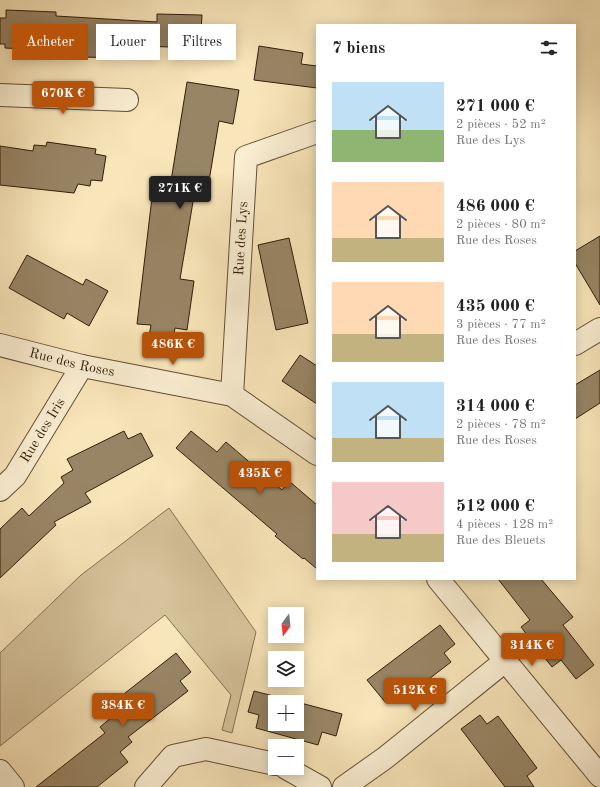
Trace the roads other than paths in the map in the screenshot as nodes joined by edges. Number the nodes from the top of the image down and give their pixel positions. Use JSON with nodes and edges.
{"nodes":[{"id":1,"x":0,"y":95,"type":"edge"},
{"id":2,"x":127,"y":100,"type":"dead end"},
{"id":3,"x":316,"y":132,"type":"edge"},
{"id":4,"x":600,"y":328,"type":"edge"},
{"id":5,"x":576,"y":343,"type":"edge"},
{"id":6,"x":0,"y":345,"type":"edge"},
{"id":7,"x":82,"y":366,"type":"junction"},
{"id":8,"x":232,"y":395,"type":"junction"},
{"id":9,"x":316,"y":453,"type":"edge"},
{"id":10,"x":0,"y":490,"type":"edge"},
{"id":11,"x":439,"y":580,"type":"edge"},
{"id":12,"x":505,"y":661,"type":"junction"},
{"id":13,"x":268,"y":762,"type":"edge"},
{"id":14,"x":0,"y":771,"type":"edge"},
{"id":15,"x":299,"y":775,"type":"edge"},
{"id":16,"x":600,"y":776,"type":"edge"},
{"id":17,"x":13,"y":787,"type":"edge"},
{"id":18,"x":146,"y":787,"type":"edge"},
{"id":19,"x":320,"y":787,"type":"edge"},
{"id":20,"x":344,"y":787,"type":"edge"}],
"edges":[{"from":1,"to":2,"type":"street"},
{"from":3,"to":8,"type":"street","name":"Rue des Lys"},
{"from":4,"to":5,"type":"street"},
{"from":6,"to":7,"type":"street","name":"Rue des Roses"},
{"from":7,"to":8,"type":"street","name":"Rue des Roses"},
{"from":7,"to":10,"type":"street","name":"Rue des Iris"},
{"from":8,"to":9,"type":"street","name":"Rue des Roses"},
{"from":11,"to":12,"type":"street"},
{"from":12,"to":16,"type":"street"},
{"from":12,"to":20,"type":"street"},
{"from":13,"to":18,"type":"street"},
{"from":14,"to":17,"type":"street"},
{"from":15,"to":19,"type":"street"}]}
